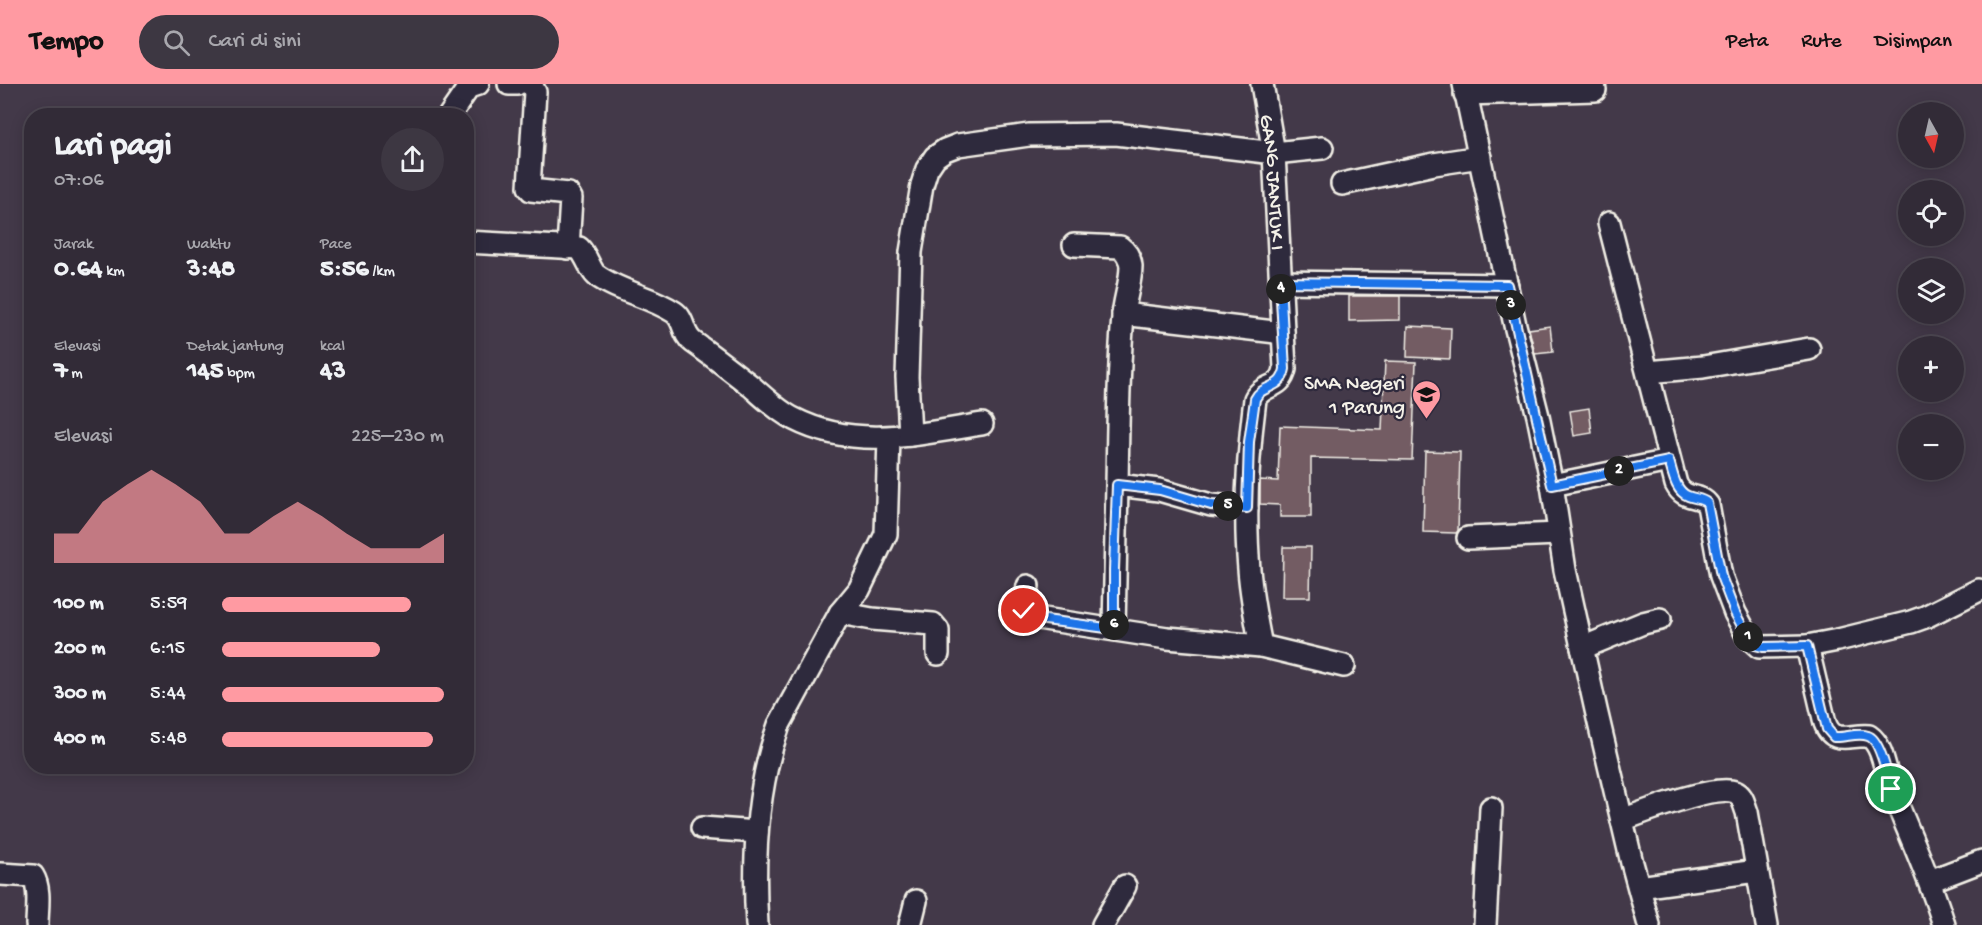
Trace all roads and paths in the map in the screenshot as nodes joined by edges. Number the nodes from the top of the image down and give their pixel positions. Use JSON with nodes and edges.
{"nodes":[{"id":1,"x":478,"y":84,"type":"edge"},
{"id":2,"x":509,"y":84,"type":"edge"},
{"id":3,"x":517,"y":84,"type":"edge"},
{"id":4,"x":531,"y":84,"type":"edge"},
{"id":5,"x":1262,"y":84,"type":"edge"},
{"id":6,"x":1465,"y":89,"type":"edge"},
{"id":7,"x":1595,"y":90,"type":"dead end"},
{"id":8,"x":454,"y":108,"type":"edge"},
{"id":9,"x":1322,"y":148,"type":"dead end"},
{"id":10,"x":1274,"y":153,"type":"junction"},
{"id":11,"x":1480,"y":157,"type":"junction"},
{"id":12,"x":1342,"y":184,"type":"dead end"},
{"id":13,"x":1609,"y":223,"type":"dead end"},
{"id":14,"x":474,"y":242,"type":"edge"},
{"id":15,"x":1074,"y":245,"type":"dead end"},
{"id":16,"x":568,"y":248,"type":"junction"},
{"id":17,"x":1280,"y":282,"type":"junction"},
{"id":18,"x":1507,"y":285,"type":"junction"},
{"id":19,"x":1123,"y":314,"type":"junction"},
{"id":20,"x":1284,"y":333,"type":"junction"},
{"id":21,"x":1809,"y":349,"type":"dead end"},
{"id":22,"x":1648,"y":372,"type":"junction"},
{"id":23,"x":982,"y":424,"type":"dead end"},
{"id":24,"x":900,"y":437,"type":"junction"},
{"id":25,"x":1669,"y":461,"type":"junction"},
{"id":26,"x":1117,"y":485,"type":"junction"},
{"id":27,"x":1552,"y":485,"type":"junction"},
{"id":28,"x":1247,"y":508,"type":"junction"},
{"id":29,"x":1559,"y":534,"type":"junction"},
{"id":30,"x":1468,"y":537,"type":"dead end"},
{"id":31,"x":1028,"y":586,"type":"dead end"},
{"id":32,"x":1979,"y":590,"type":"dead end"},
{"id":33,"x":840,"y":613,"type":"junction"},
{"id":34,"x":1660,"y":619,"type":"dead end"},
{"id":35,"x":1114,"y":629,"type":"junction"},
{"id":36,"x":1261,"y":646,"type":"junction"},
{"id":37,"x":1807,"y":646,"type":"junction"},
{"id":38,"x":1582,"y":648,"type":"junction"},
{"id":39,"x":938,"y":654,"type":"dead end"},
{"id":40,"x":1344,"y":666,"type":"dead end"},
{"id":41,"x":1491,"y":808,"type":"dead end"},
{"id":42,"x":1622,"y":820,"type":"junction"},
{"id":43,"x":702,"y":828,"type":"dead end"},
{"id":44,"x":757,"y":832,"type":"junction"},
{"id":45,"x":1982,"y":861,"type":"edge"},
{"id":46,"x":1757,"y":871,"type":"junction"},
{"id":47,"x":0,"y":874,"type":"edge"},
{"id":48,"x":1930,"y":881,"type":"junction"},
{"id":49,"x":1125,"y":886,"type":"dead end"},
{"id":50,"x":1639,"y":886,"type":"junction"},
{"id":51,"x":916,"y":901,"type":"dead end"},
{"id":52,"x":37,"y":925,"type":"edge"},
{"id":53,"x":757,"y":925,"type":"edge"},
{"id":54,"x":910,"y":925,"type":"edge"},
{"id":55,"x":1102,"y":925,"type":"edge"},
{"id":56,"x":1485,"y":925,"type":"edge"},
{"id":57,"x":1649,"y":925,"type":"edge"},
{"id":58,"x":1767,"y":925,"type":"edge"},
{"id":59,"x":1944,"y":925,"type":"edge"}],
"edges":[{"from":1,"to":8,"type":"street"},
{"from":2,"to":3,"type":"street"},
{"from":4,"to":16,"type":"street"},
{"from":5,"to":10,"type":"street","name":"GANG JANTUK I"},
{"from":6,"to":7,"type":"street"},
{"from":6,"to":11,"type":"street"},
{"from":9,"to":10,"type":"street"},
{"from":10,"to":17,"type":"street","name":"GANG JANTUK I"},
{"from":10,"to":24,"type":"street"},
{"from":11,"to":12,"type":"street"},
{"from":11,"to":18,"type":"street"},
{"from":13,"to":22,"type":"street"},
{"from":14,"to":16,"type":"street"},
{"from":15,"to":19,"type":"street"},
{"from":16,"to":24,"type":"street"},
{"from":17,"to":18,"type":"street"},
{"from":17,"to":20,"type":"street","name":"GANG JANTUK I"},
{"from":18,"to":27,"type":"street"},
{"from":19,"to":20,"type":"street"},
{"from":19,"to":26,"type":"street"},
{"from":20,"to":28,"type":"street","name":"GANG JANTUK I"},
{"from":21,"to":22,"type":"street"},
{"from":22,"to":25,"type":"street"},
{"from":23,"to":24,"type":"street"},
{"from":24,"to":33,"type":"street"},
{"from":25,"to":27,"type":"street"},
{"from":25,"to":37,"type":"street"},
{"from":26,"to":28,"type":"street"},
{"from":26,"to":35,"type":"street"},
{"from":27,"to":29,"type":"street"},
{"from":28,"to":36,"type":"street","name":"GANG JANTUK I"},
{"from":29,"to":30,"type":"street"},
{"from":29,"to":38,"type":"street"},
{"from":31,"to":35,"type":"street"},
{"from":32,"to":37,"type":"street"},
{"from":33,"to":39,"type":"street"},
{"from":33,"to":44,"type":"street"},
{"from":34,"to":38,"type":"street"},
{"from":35,"to":36,"type":"street"},
{"from":36,"to":40,"type":"street"},
{"from":37,"to":48,"type":"street"},
{"from":38,"to":42,"type":"street"},
{"from":41,"to":56,"type":"street"},
{"from":42,"to":46,"type":"street"},
{"from":42,"to":50,"type":"street"},
{"from":43,"to":44,"type":"street"},
{"from":44,"to":53,"type":"street"},
{"from":45,"to":48,"type":"street"},
{"from":46,"to":50,"type":"street"},
{"from":46,"to":58,"type":"street"},
{"from":47,"to":52,"type":"street"},
{"from":48,"to":59,"type":"street"},
{"from":49,"to":55,"type":"street"},
{"from":50,"to":57,"type":"street"},
{"from":51,"to":54,"type":"street"}]}
